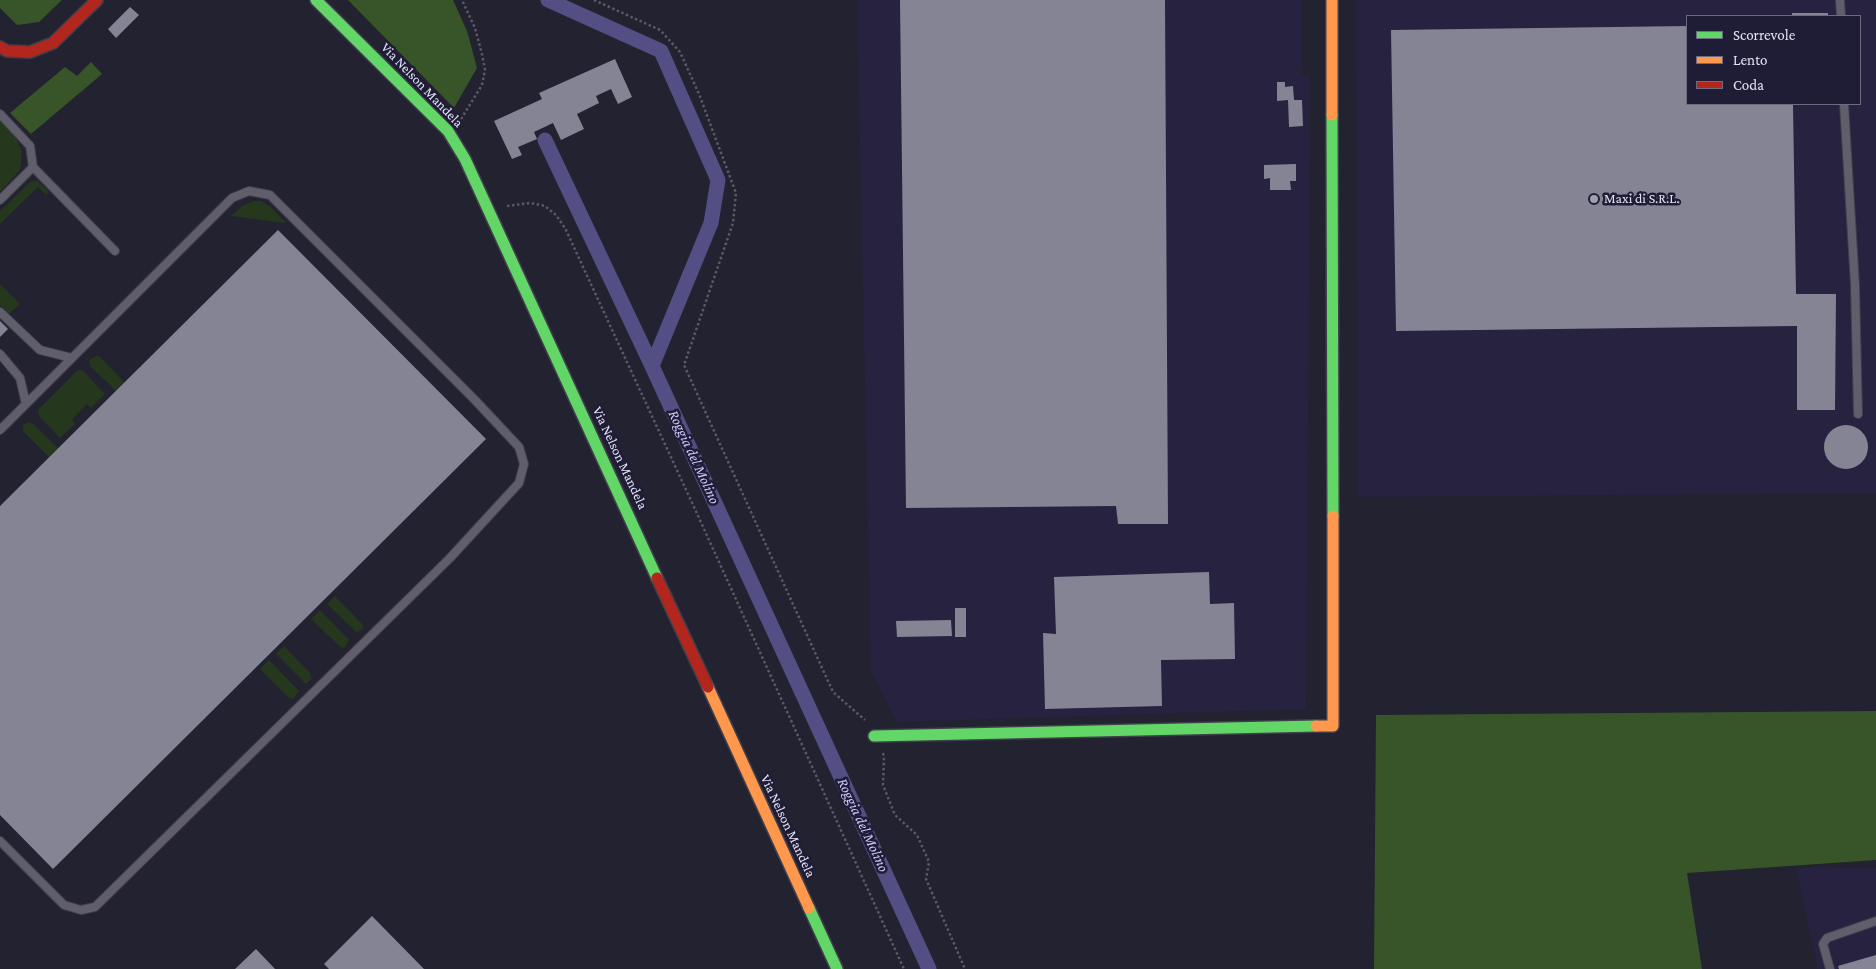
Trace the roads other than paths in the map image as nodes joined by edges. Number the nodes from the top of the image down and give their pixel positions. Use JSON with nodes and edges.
{"nodes":[{"id":1,"x":97,"y":0,"type":"edge"},
{"id":2,"x":316,"y":0,"type":"edge"},
{"id":3,"x":1332,"y":0,"type":"edge"},
{"id":4,"x":1840,"y":0,"type":"edge"},
{"id":5,"x":1841,"y":15,"type":"edge"},
{"id":6,"x":0,"y":47,"type":"edge"},
{"id":7,"x":1844,"y":105,"type":"edge"},
{"id":8,"x":0,"y":114,"type":"edge"},
{"id":9,"x":33,"y":167,"type":"junction"},
{"id":10,"x":0,"y":200,"type":"edge"},
{"id":11,"x":114,"y":251,"type":"dead end"},
{"id":12,"x":0,"y":312,"type":"edge"},
{"id":13,"x":0,"y":354,"type":"edge"},
{"id":14,"x":72,"y":358,"type":"junction"},
{"id":15,"x":26,"y":404,"type":"junction"},
{"id":16,"x":1858,"y":414,"type":"dead end"},
{"id":17,"x":0,"y":430,"type":"edge"},
{"id":18,"x":874,"y":736,"type":"road end"},
{"id":19,"x":0,"y":841,"type":"edge"},
{"id":20,"x":1876,"y":921,"type":"edge"},
{"id":21,"x":837,"y":969,"type":"edge"},
{"id":22,"x":1830,"y":969,"type":"edge"}],
"edges":[{"from":1,"to":6,"type":"street"},
{"from":2,"to":21,"type":"street","name":"Via Nelson Mandela"},
{"from":3,"to":18,"type":"street"},
{"from":4,"to":5,"type":"lane"},
{"from":7,"to":16,"type":"lane"},
{"from":8,"to":9,"type":"lane"},
{"from":9,"to":10,"type":"lane"},
{"from":9,"to":11,"type":"lane"},
{"from":12,"to":14,"type":"lane"},
{"from":13,"to":15,"type":"lane"},
{"from":14,"to":15,"type":"lane"},
{"from":14,"to":19,"type":"lane"},
{"from":15,"to":17,"type":"lane"},
{"from":20,"to":22,"type":"lane"}]}
